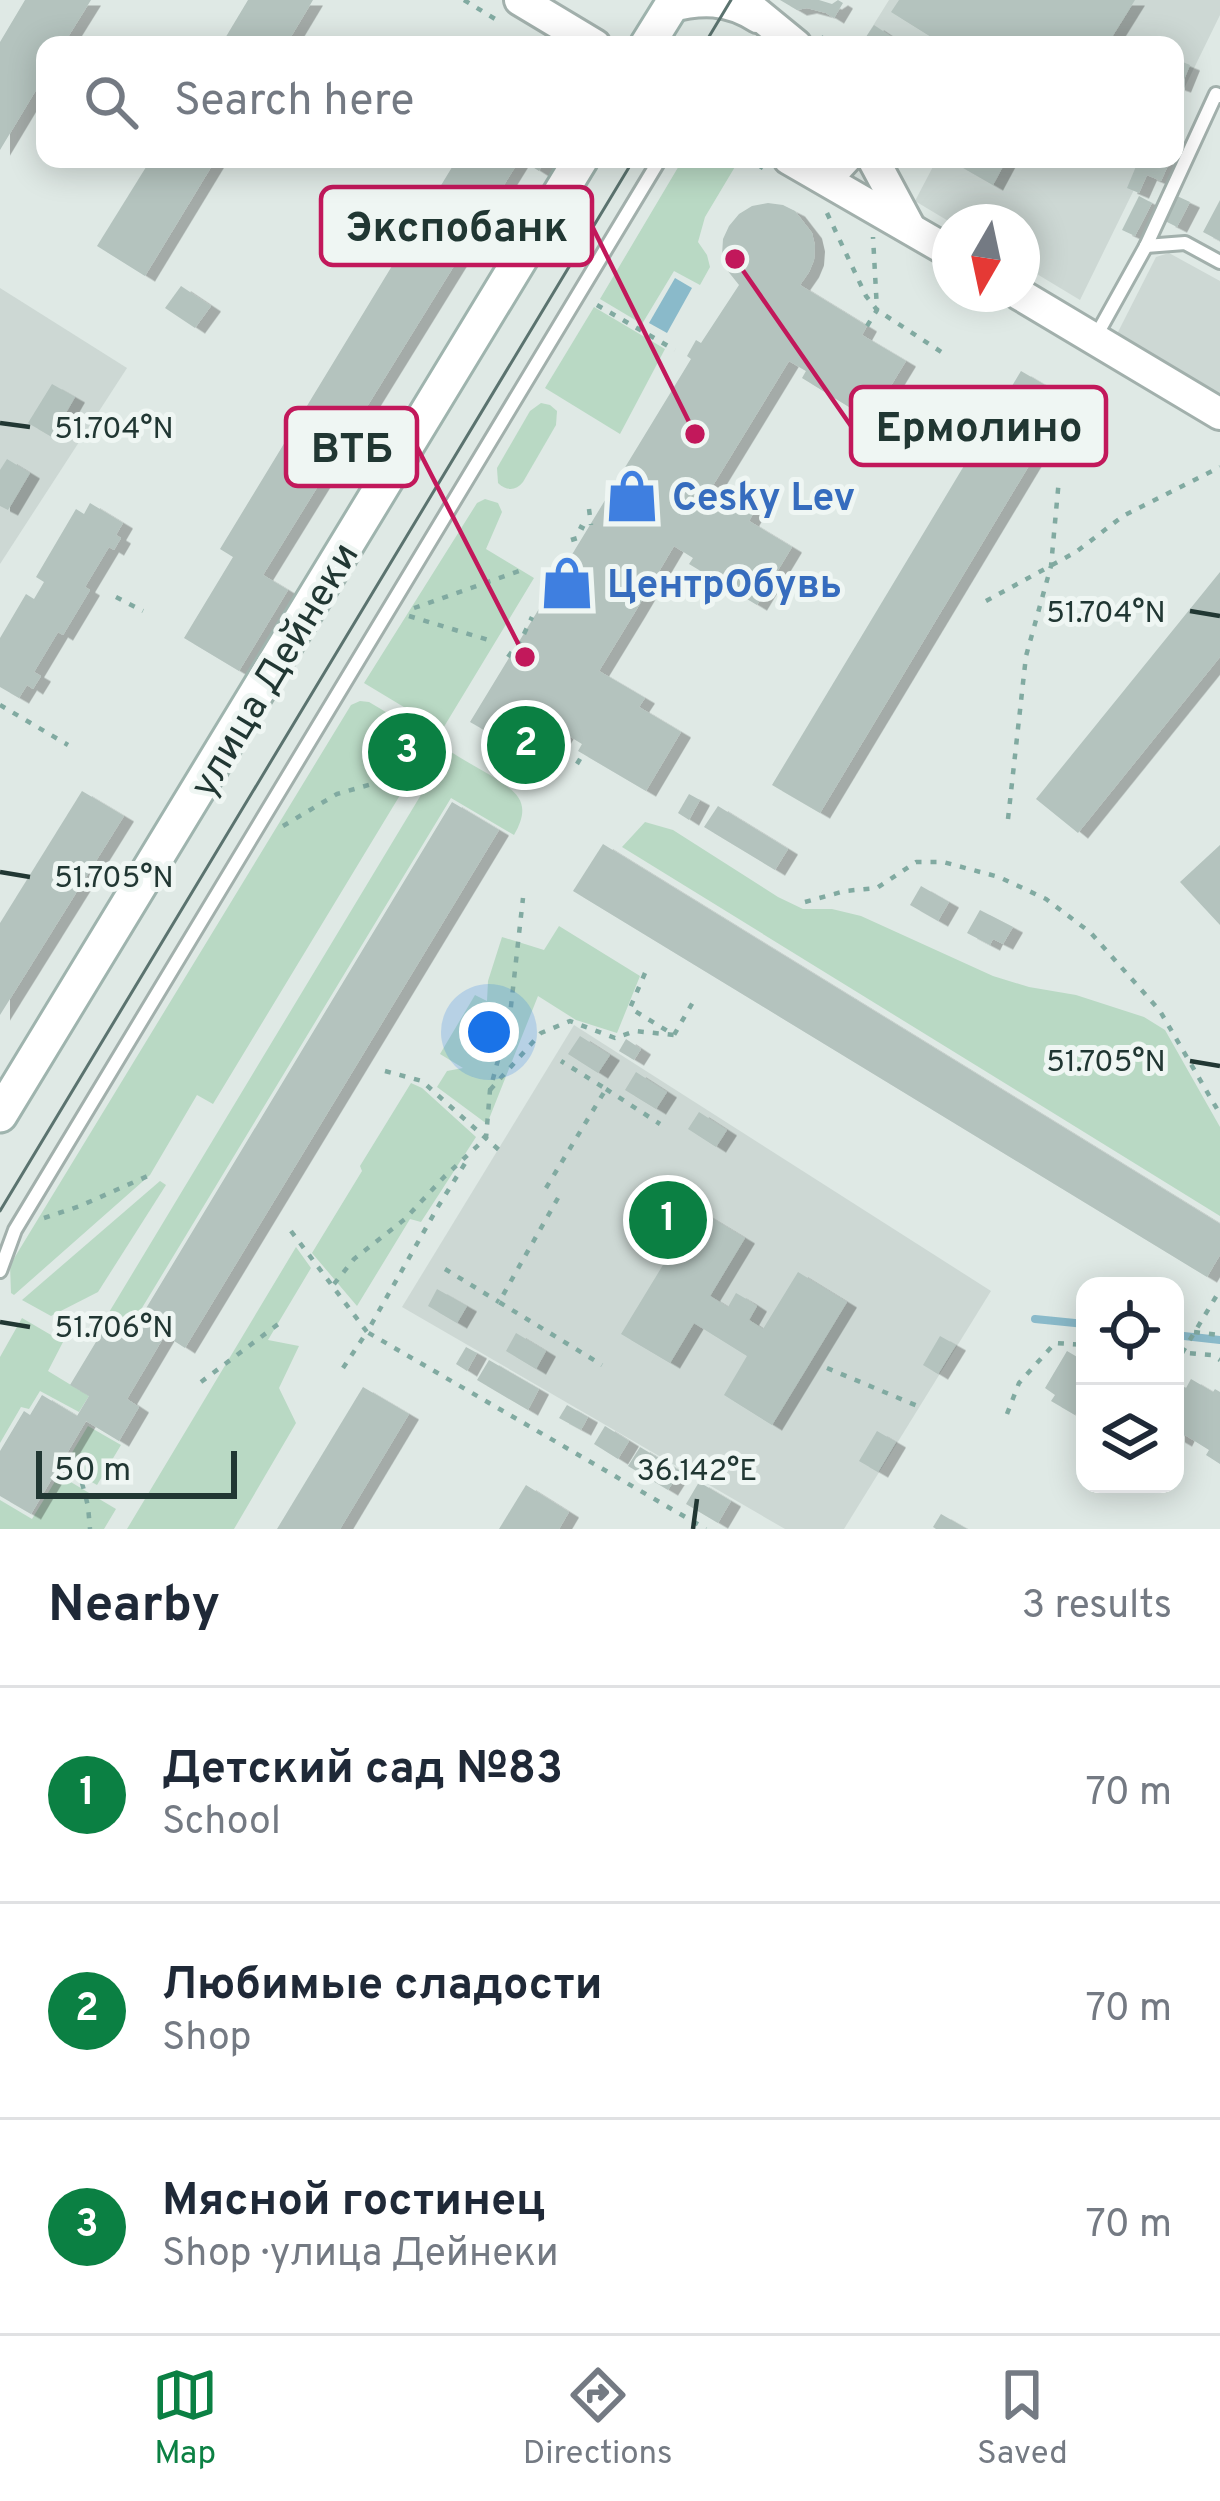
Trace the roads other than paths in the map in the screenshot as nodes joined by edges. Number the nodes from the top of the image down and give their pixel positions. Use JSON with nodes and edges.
{"nodes":[{"id":1,"x":520,"y":0,"type":"edge"},
{"id":2,"x":741,"y":0,"type":"edge"},
{"id":3,"x":672,"y":5,"type":"edge"},
{"id":4,"x":580,"y":36,"type":"edge"},
{"id":5,"x":652,"y":36,"type":"edge"},
{"id":6,"x":797,"y":36,"type":"edge"},
{"id":7,"x":800,"y":36,"type":"edge"},
{"id":8,"x":1220,"y":97,"type":"edge"},
{"id":9,"x":1184,"y":163,"type":"edge"},
{"id":10,"x":576,"y":168,"type":"edge"},
{"id":11,"x":654,"y":168,"type":"edge"},
{"id":12,"x":798,"y":168,"type":"edge"},
{"id":13,"x":841,"y":168,"type":"edge"},
{"id":14,"x":878,"y":168,"type":"edge"},
{"id":15,"x":1182,"y":168,"type":"edge"},
{"id":16,"x":819,"y":189,"type":"junction"},
{"id":17,"x":910,"y":228,"type":"junction"},
{"id":18,"x":932,"y":241,"type":"edge"},
{"id":19,"x":1146,"y":246,"type":"junction"},
{"id":20,"x":1220,"y":262,"type":"edge"},
{"id":21,"x":1040,"y":307,"type":"edge"},
{"id":22,"x":1094,"y":339,"type":"junction"},
{"id":23,"x":1220,"y":415,"type":"edge"},
{"id":24,"x":0,"y":1115,"type":"edge"},
{"id":25,"x":0,"y":1271,"type":"edge"}],
"edges":[{"from":1,"to":4,"type":"street"},
{"from":2,"to":7,"type":"street"},
{"from":3,"to":5,"type":"main road"},
{"from":3,"to":6,"type":"street"},
{"from":8,"to":9,"type":"lane"},
{"from":10,"to":24,"type":"main road","name":"улица Дейнеки"},
{"from":11,"to":25,"type":"lane"},
{"from":12,"to":16,"type":"street"},
{"from":13,"to":16,"type":"street"},
{"from":14,"to":17,"type":"street"},
{"from":15,"to":19,"type":"lane"},
{"from":16,"to":17,"type":"street"},
{"from":17,"to":18,"type":"street"},
{"from":19,"to":20,"type":"lane"},
{"from":19,"to":22,"type":"lane"},
{"from":21,"to":22,"type":"street"},
{"from":22,"to":23,"type":"street"}]}
